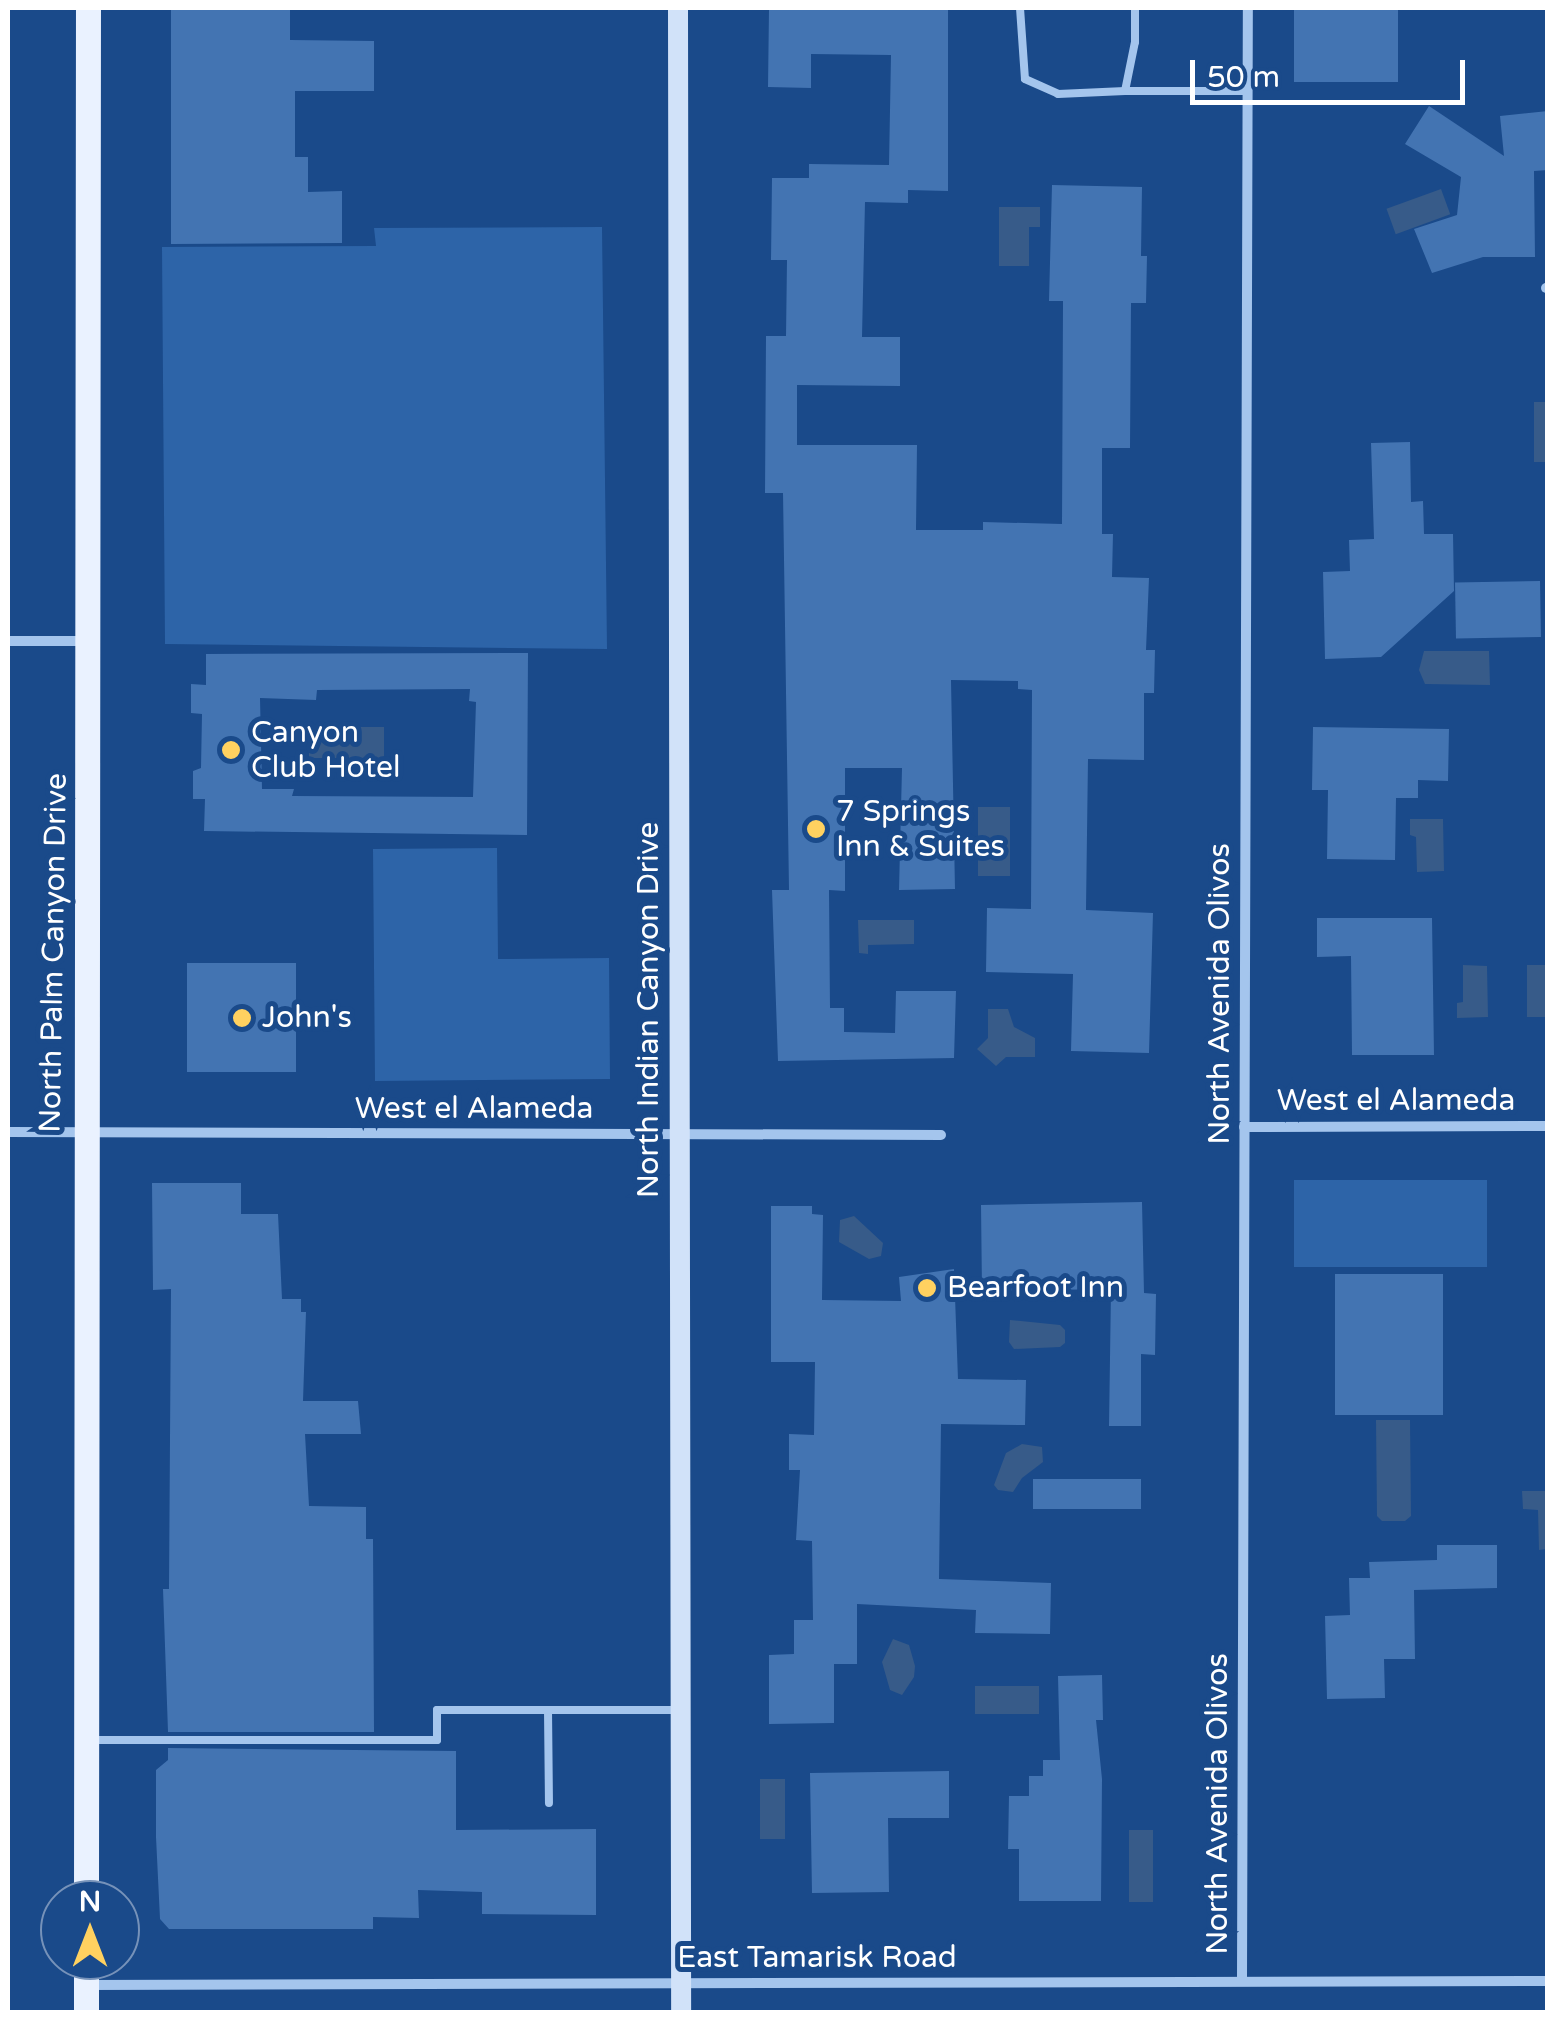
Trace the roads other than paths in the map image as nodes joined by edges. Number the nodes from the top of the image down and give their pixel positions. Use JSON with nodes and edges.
{"nodes":[{"id":1,"x":88,"y":8,"type":"edge"},
{"id":2,"x":678,"y":8,"type":"edge"},
{"id":3,"x":1020,"y":8,"type":"edge"},
{"id":4,"x":1135,"y":8,"type":"edge"},
{"id":5,"x":1248,"y":8,"type":"edge"},
{"id":6,"x":1248,"y":91,"type":"junction"},
{"id":7,"x":1125,"y":92,"type":"junction"},
{"id":8,"x":8,"y":641,"type":"edge"},
{"id":9,"x":90,"y":641,"type":"junction"},
{"id":10,"x":1548,"y":1126,"type":"edge"},
{"id":11,"x":1244,"y":1127,"type":"junction"},
{"id":12,"x":8,"y":1132,"type":"edge"},
{"id":13,"x":84,"y":1132,"type":"junction"},
{"id":14,"x":680,"y":1134,"type":"junction"},
{"id":15,"x":941,"y":1135,"type":"dead end"},
{"id":16,"x":548,"y":1710,"type":"junction"},
{"id":17,"x":681,"y":1710,"type":"junction"},
{"id":18,"x":86,"y":1740,"type":"junction"},
{"id":19,"x":549,"y":1803,"type":"dead end"},
{"id":20,"x":86,"y":1880,"type":"edge"},
{"id":21,"x":140,"y":1973,"type":"edge"},
{"id":22,"x":86,"y":1980,"type":"edge"},
{"id":23,"x":1242,"y":1980,"type":"junction"},
{"id":24,"x":1548,"y":1981,"type":"edge"},
{"id":25,"x":682,"y":1984,"type":"junction"},
{"id":26,"x":86,"y":2012,"type":"edge"},
{"id":27,"x":682,"y":2012,"type":"edge"}],
"edges":[{"from":1,"to":9,"type":"main road","name":"North Palm Canyon Drive"},
{"from":2,"to":14,"type":"main road","name":"North Indian Canyon Drive"},
{"from":3,"to":7,"type":"lane"},
{"from":4,"to":7,"type":"lane"},
{"from":5,"to":6,"type":"street","name":"North Avenida Olivos"},
{"from":6,"to":7,"type":"lane"},
{"from":6,"to":11,"type":"street","name":"North Avenida Olivos"},
{"from":8,"to":9,"type":"street"},
{"from":9,"to":13,"type":"main road","name":"North Palm Canyon Drive"},
{"from":10,"to":11,"type":"street","name":"West el Alameda"},
{"from":11,"to":23,"type":"street","name":"North Avenida Olivos"},
{"from":12,"to":13,"type":"street","name":"West el Alameda"},
{"from":13,"to":14,"type":"street","name":"West el Alameda"},
{"from":13,"to":18,"type":"main road","name":"North Palm Canyon Drive"},
{"from":14,"to":15,"type":"street","name":"West el Alameda"},
{"from":14,"to":17,"type":"main road","name":"North Indian Canyon Drive"},
{"from":16,"to":17,"type":"lane"},
{"from":16,"to":18,"type":"lane"},
{"from":16,"to":19,"type":"lane"},
{"from":17,"to":25,"type":"main road","name":"North Indian Canyon Drive"},
{"from":18,"to":20,"type":"main road","name":"North Palm Canyon Drive"},
{"from":21,"to":25,"type":"street","name":"East Tamarisk Road"},
{"from":22,"to":26,"type":"main road"},
{"from":23,"to":24,"type":"street","name":"East Tamarisk Road"},
{"from":23,"to":25,"type":"street","name":"East Tamarisk Road"},
{"from":25,"to":27,"type":"main road","name":"North Indian Canyon Drive"}]}
